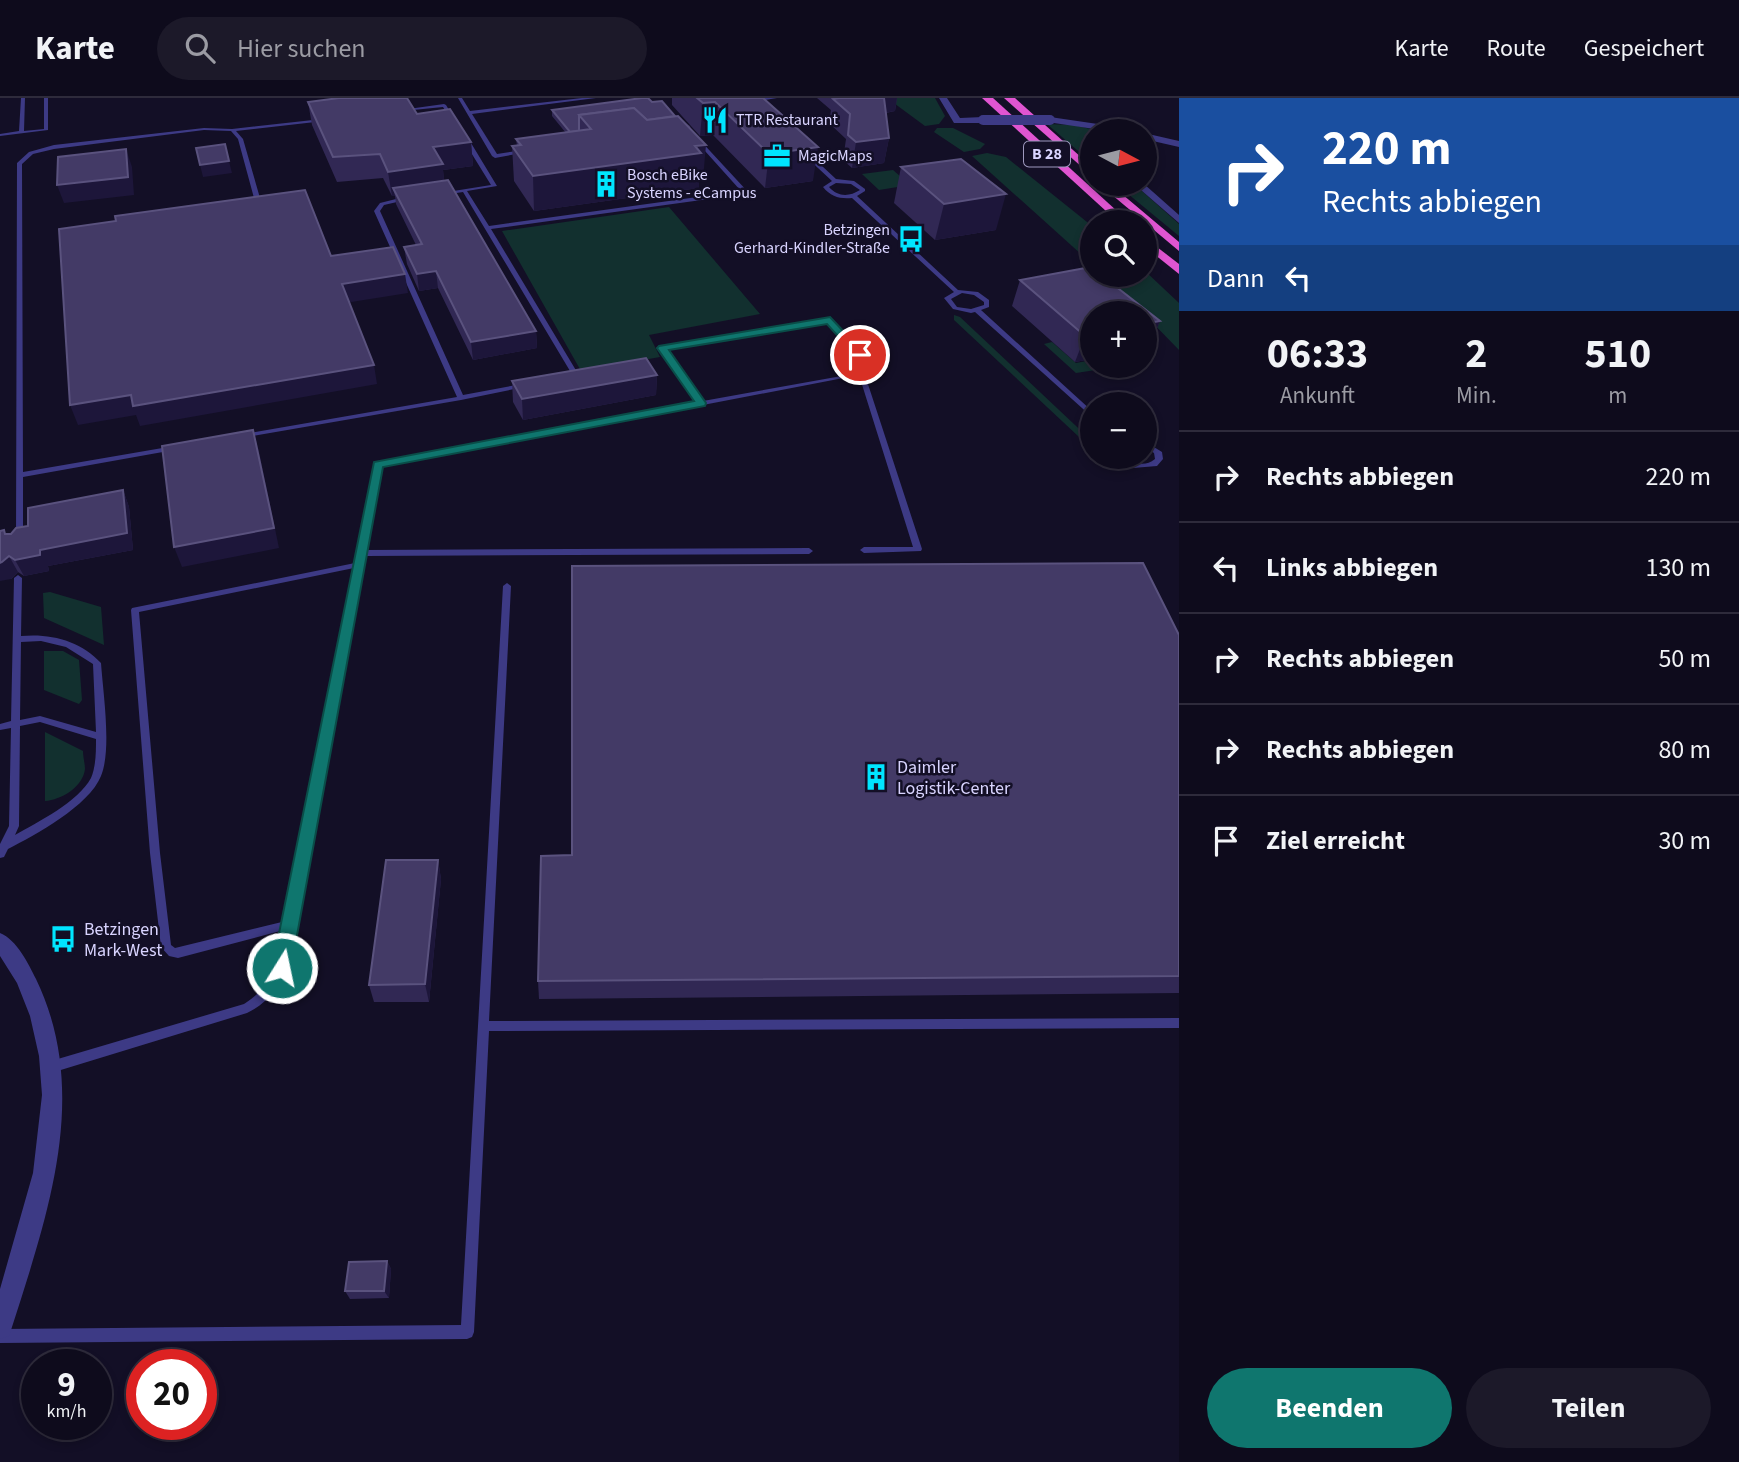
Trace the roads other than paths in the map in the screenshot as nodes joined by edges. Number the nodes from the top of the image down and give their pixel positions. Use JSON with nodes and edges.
{"nodes":[{"id":1,"x":23,"y":98,"type":"edge"},
{"id":2,"x":46,"y":98,"type":"edge"},
{"id":3,"x":594,"y":98,"type":"edge"},
{"id":4,"x":775,"y":98,"type":"edge"},
{"id":5,"x":943,"y":98,"type":"edge"},
{"id":6,"x":988,"y":98,"type":"edge"},
{"id":7,"x":1009,"y":98,"type":"edge"},
{"id":8,"x":763,"y":99,"type":"edge"},
{"id":9,"x":461,"y":101,"type":"edge"},
{"id":10,"x":444,"y":105,"type":"junction"},
{"id":11,"x":763,"y":107,"type":"edge"},
{"id":12,"x":415,"y":108,"type":"junction"},
{"id":13,"x":389,"y":112,"type":"edge"},
{"id":14,"x":469,"y":113,"type":"junction"},
{"id":15,"x":421,"y":118,"type":"edge"},
{"id":16,"x":324,"y":119,"type":"edge"},
{"id":17,"x":1080,"y":125,"type":"edge"},
{"id":18,"x":446,"y":126,"type":"edge"},
{"id":19,"x":232,"y":130,"type":"junction"},
{"id":20,"x":21,"y":132,"type":"junction"},
{"id":21,"x":0,"y":135,"type":"edge"},
{"id":22,"x":463,"y":135,"type":"edge"},
{"id":23,"x":695,"y":136,"type":"edge"},
{"id":24,"x":1157,"y":139,"type":"edge"},
{"id":25,"x":700,"y":142,"type":"junction"},
{"id":26,"x":686,"y":144,"type":"edge"},
{"id":27,"x":1179,"y":144,"type":"edge"},
{"id":28,"x":797,"y":145,"type":"edge"},
{"id":29,"x":533,"y":151,"type":"edge"},
{"id":30,"x":1080,"y":162,"type":"edge"},
{"id":31,"x":835,"y":181,"type":"junction"},
{"id":32,"x":464,"y":190,"type":"junction"},
{"id":33,"x":439,"y":194,"type":"edge"},
{"id":34,"x":1118,"y":196,"type":"edge"},
{"id":35,"x":1152,"y":196,"type":"edge"},
{"id":36,"x":414,"y":197,"type":"edge"},
{"id":37,"x":853,"y":197,"type":"junction"},
{"id":38,"x":257,"y":198,"type":"edge"},
{"id":39,"x":1110,"y":210,"type":"edge"},
{"id":40,"x":1179,"y":220,"type":"edge"},
{"id":41,"x":488,"y":228,"type":"junction"},
{"id":42,"x":1179,"y":248,"type":"edge"},
{"id":43,"x":1157,"y":251,"type":"edge"},
{"id":44,"x":1179,"y":270,"type":"edge"},
{"id":45,"x":957,"y":292,"type":"junction"},
{"id":46,"x":978,"y":311,"type":"junction"},
{"id":47,"x":874,"y":371,"type":"dead end"},
{"id":48,"x":566,"y":379,"type":"edge"},
{"id":49,"x":533,"y":384,"type":"edge"},
{"id":50,"x":461,"y":398,"type":"junction"},
{"id":51,"x":701,"y":403,"type":"junction"},
{"id":52,"x":1080,"y":404,"type":"edge"},
{"id":53,"x":236,"y":437,"type":"edge"},
{"id":54,"x":183,"y":446,"type":"edge"},
{"id":55,"x":19,"y":475,"type":"junction"},
{"id":56,"x":18,"y":546,"type":"edge"},
{"id":57,"x":864,"y":550,"type":"dead end"},
{"id":58,"x":808,"y":551,"type":"dead end"},
{"id":59,"x":361,"y":553,"type":"junction"},
{"id":60,"x":358,"y":565,"type":"junction"},
{"id":61,"x":18,"y":578,"type":"dead end"},
{"id":62,"x":507,"y":586,"type":"dead end"},
{"id":63,"x":18,"y":639,"type":"junction"},
{"id":64,"x":17,"y":723,"type":"junction"},
{"id":65,"x":0,"y":727,"type":"edge"},
{"id":66,"x":99,"y":736,"type":"junction"},
{"id":67,"x":3,"y":850,"type":"edge"},
{"id":68,"x":290,"y":924,"type":"junction"},
{"id":69,"x":0,"y":942,"type":"edge"},
{"id":70,"x":1179,"y":1023,"type":"edge"},
{"id":71,"x":483,"y":1026,"type":"junction"},
{"id":72,"x":51,"y":1067,"type":"junction"},
{"id":73,"x":0,"y":1327,"type":"edge"},
{"id":74,"x":0,"y":1336,"type":"edge"}],
"edges":[{"from":1,"to":20,"type":"lane"},
{"from":2,"to":20,"type":"lane"},
{"from":3,"to":14,"type":"lane"},
{"from":4,"to":8,"type":"lane"},
{"from":5,"to":17,"type":"street","bridge":true},
{"from":6,"to":39,"type":"highway","number":"B 28"},
{"from":7,"to":30,"type":"highway","number":"B 28"},
{"from":8,"to":11,"type":"lane"},
{"from":9,"to":10,"type":"lane"},
{"from":9,"to":14,"type":"lane"},
{"from":10,"to":12,"type":"lane"},
{"from":10,"to":18,"type":"lane"},
{"from":12,"to":13,"type":"lane"},
{"from":12,"to":15,"type":"lane"},
{"from":14,"to":29,"type":"lane"},
{"from":16,"to":19,"type":"lane"},
{"from":19,"to":38,"type":"lane"},
{"from":19,"to":55,"type":"lane"},
{"from":20,"to":21,"type":"lane"},
{"from":22,"to":32,"type":"lane"},
{"from":23,"to":25,"type":"lane"},
{"from":24,"to":27,"type":"street"},
{"from":25,"to":26,"type":"lane"},
{"from":25,"to":41,"type":"lane"},
{"from":28,"to":31,"type":"lane"},
{"from":31,"to":37,"type":"lane"},
{"from":31,"to":37,"type":"lane"},
{"from":32,"to":33,"type":"lane"},
{"from":32,"to":41,"type":"lane"},
{"from":34,"to":42,"type":"highway"},
{"from":35,"to":40,"type":"street"},
{"from":36,"to":50,"type":"lane"},
{"from":37,"to":45,"type":"lane"},
{"from":41,"to":48,"type":"lane"},
{"from":43,"to":44,"type":"highway"},
{"from":45,"to":46,"type":"lane"},
{"from":45,"to":46,"type":"lane"},
{"from":46,"to":52,"type":"lane"},
{"from":47,"to":51,"type":"lane"},
{"from":49,"to":50,"type":"lane"},
{"from":50,"to":53,"type":"lane"},
{"from":51,"to":57,"type":"lane"},
{"from":51,"to":59,"type":"lane"},
{"from":54,"to":55,"type":"lane"},
{"from":55,"to":56,"type":"lane"},
{"from":58,"to":59,"type":"lane"},
{"from":59,"to":60,"type":"lane"},
{"from":60,"to":68,"type":"lane"},
{"from":60,"to":68,"type":"lane"},
{"from":61,"to":63,"type":"lane"},
{"from":62,"to":71,"type":"lane"},
{"from":63,"to":64,"type":"lane"},
{"from":63,"to":66,"type":"lane"},
{"from":64,"to":65,"type":"lane"},
{"from":64,"to":66,"type":"lane"},
{"from":64,"to":67,"type":"lane"},
{"from":66,"to":67,"type":"lane"},
{"from":68,"to":72,"type":"lane"},
{"from":69,"to":72,"type":"street"},
{"from":70,"to":71,"type":"lane"},
{"from":71,"to":74,"type":"lane"},
{"from":72,"to":73,"type":"street"}]}
